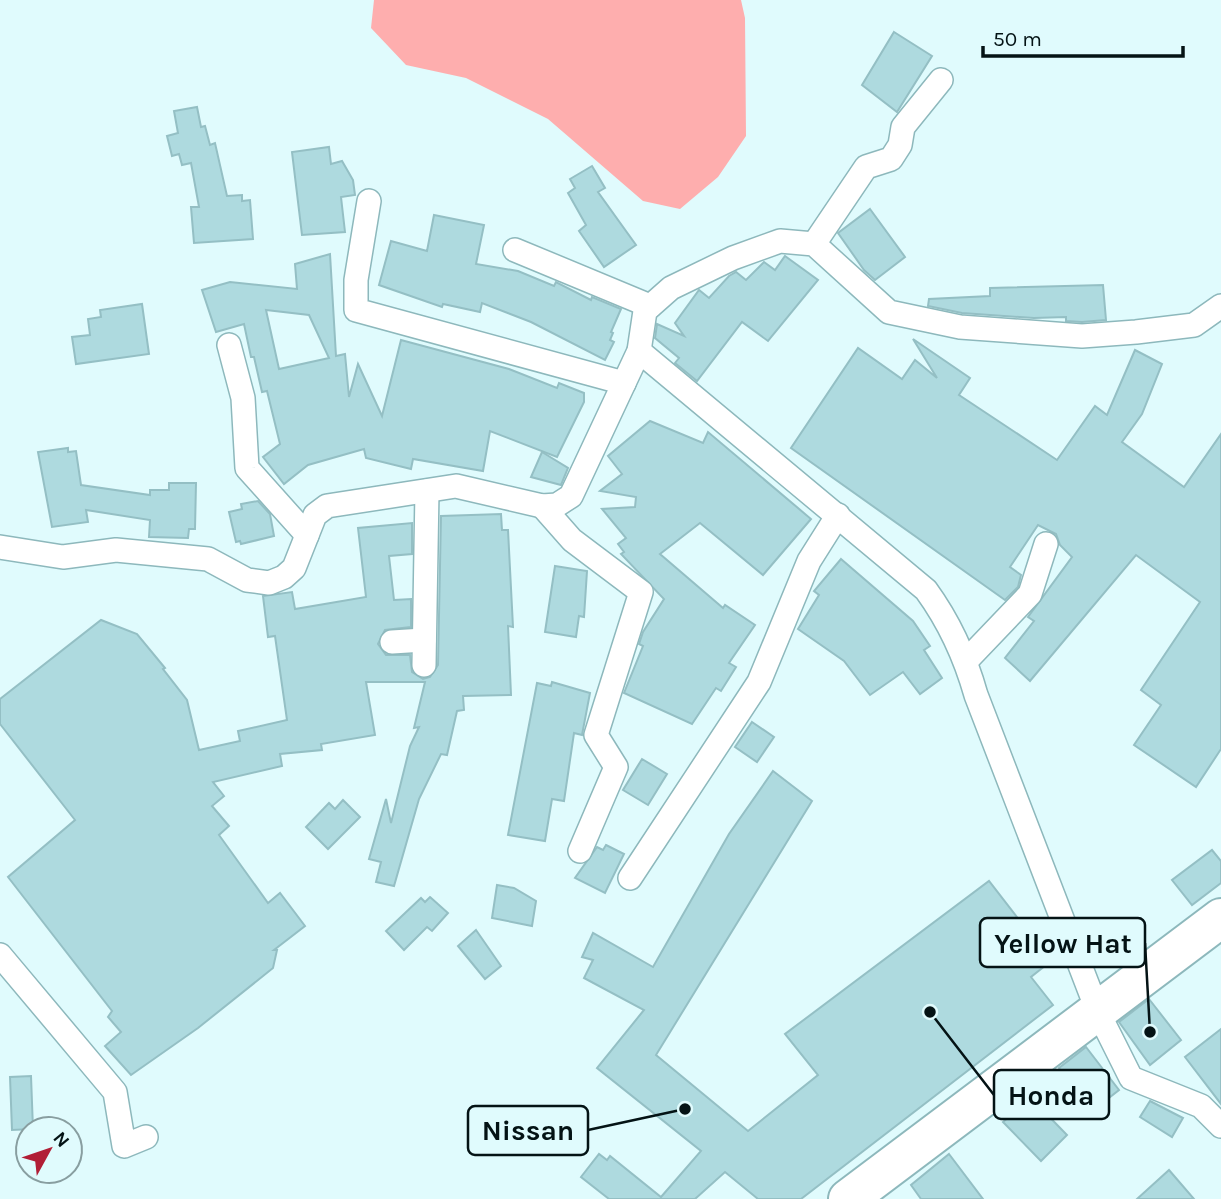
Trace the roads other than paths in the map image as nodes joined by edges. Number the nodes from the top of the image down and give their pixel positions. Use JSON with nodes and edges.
{"nodes":[{"id":1,"x":941,"y":80,"type":"dead end"},
{"id":2,"x":369,"y":201,"type":"dead end"},
{"id":3,"x":814,"y":244,"type":"junction"},
{"id":4,"x":515,"y":250,"type":"dead end"},
{"id":5,"x":650,"y":306,"type":"junction"},
{"id":6,"x":1221,"y":306,"type":"edge"},
{"id":7,"x":229,"y":345,"type":"dead end"},
{"id":8,"x":639,"y":351,"type":"junction"},
{"id":9,"x":624,"y":383,"type":"junction"},
{"id":10,"x":426,"y":491,"type":"junction"},
{"id":11,"x":542,"y":506,"type":"junction"},
{"id":12,"x":838,"y":515,"type":"junction"},
{"id":13,"x":307,"y":535,"type":"junction"},
{"id":14,"x":1046,"y":544,"type":"dead end"},
{"id":15,"x":0,"y":547,"type":"edge"},
{"id":16,"x":424,"y":640,"type":"junction"},
{"id":17,"x":392,"y":642,"type":"dead end"},
{"id":18,"x":966,"y":661,"type":"junction"},
{"id":19,"x":424,"y":665,"type":"dead end"},
{"id":20,"x":580,"y":851,"type":"dead end"},
{"id":21,"x":630,"y":878,"type":"dead end"},
{"id":22,"x":1221,"y":918,"type":"edge"},
{"id":23,"x":0,"y":955,"type":"edge"},
{"id":24,"x":1098,"y":1012,"type":"junction"},
{"id":25,"x":1221,"y":1126,"type":"edge"},
{"id":26,"x":146,"y":1137,"type":"dead end"},
{"id":27,"x":848,"y":1199,"type":"edge"}],
"edges":[{"from":1,"to":3,"type":"street"},
{"from":2,"to":9,"type":"street"},
{"from":3,"to":5,"type":"street"},
{"from":3,"to":6,"type":"street"},
{"from":4,"to":5,"type":"street"},
{"from":5,"to":8,"type":"street"},
{"from":7,"to":13,"type":"street"},
{"from":8,"to":9,"type":"street"},
{"from":8,"to":12,"type":"street"},
{"from":9,"to":11,"type":"street"},
{"from":10,"to":11,"type":"street"},
{"from":10,"to":13,"type":"street"},
{"from":10,"to":16,"type":"street"},
{"from":11,"to":20,"type":"street"},
{"from":12,"to":18,"type":"street"},
{"from":12,"to":21,"type":"street"},
{"from":13,"to":15,"type":"street"},
{"from":14,"to":18,"type":"street"},
{"from":16,"to":17,"type":"street"},
{"from":16,"to":19,"type":"street"},
{"from":18,"to":24,"type":"street"},
{"from":22,"to":24,"type":"highway"},
{"from":23,"to":26,"type":"street"},
{"from":24,"to":25,"type":"street"},
{"from":24,"to":27,"type":"highway"}]}
